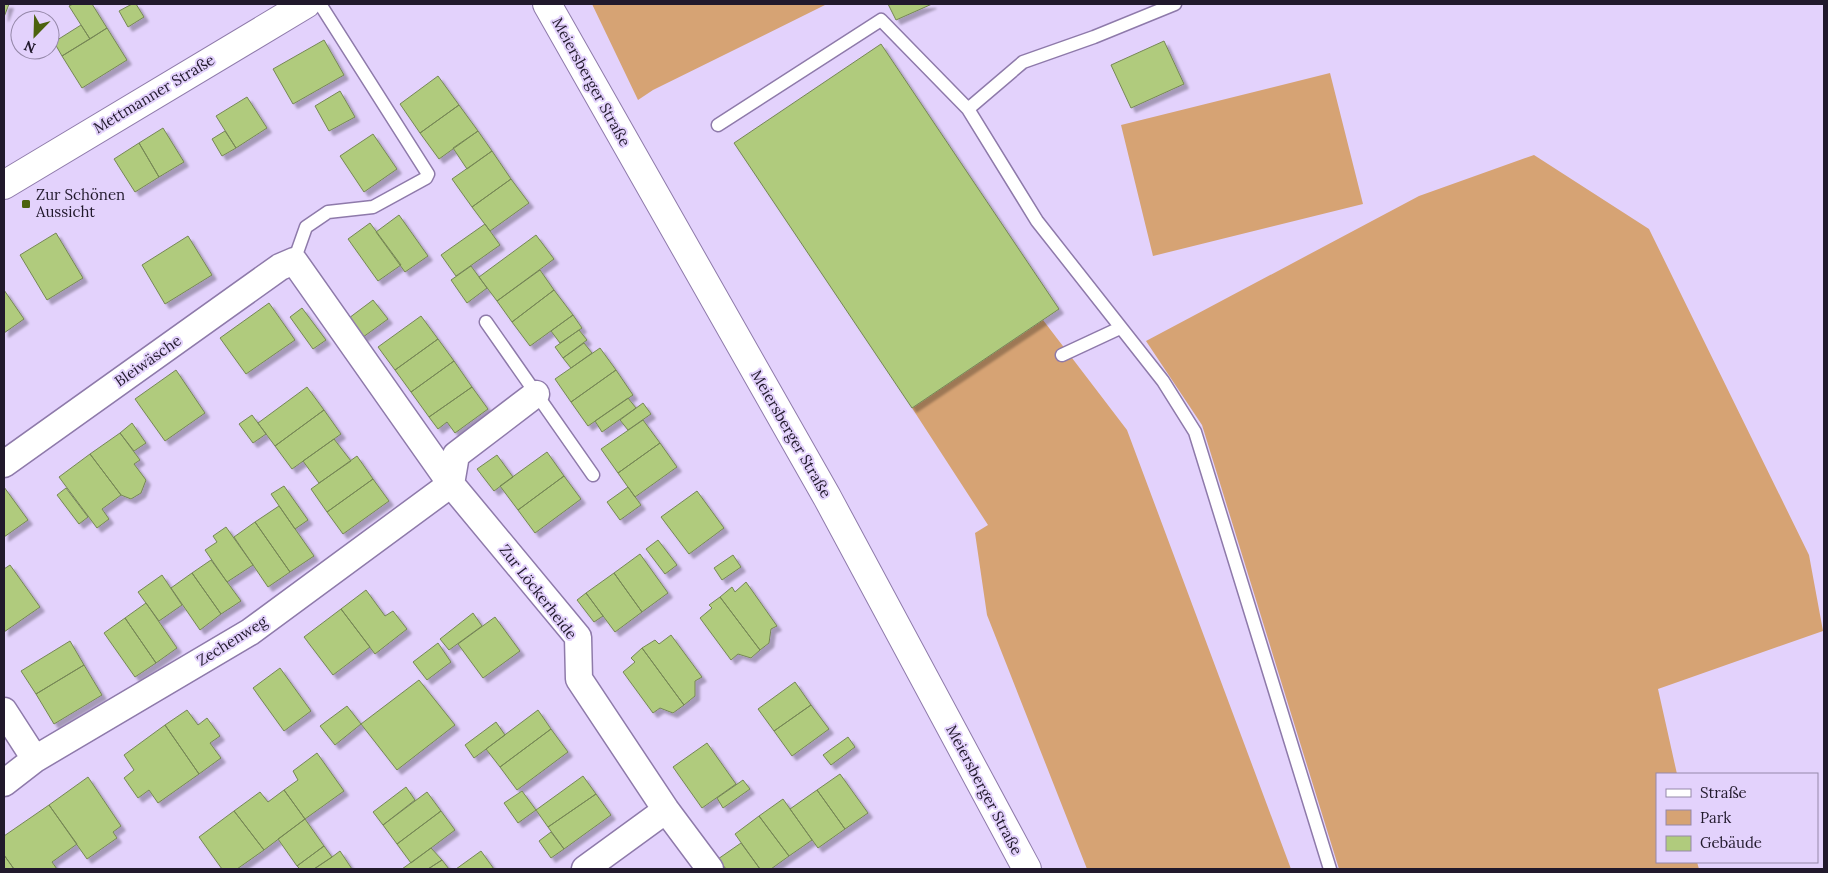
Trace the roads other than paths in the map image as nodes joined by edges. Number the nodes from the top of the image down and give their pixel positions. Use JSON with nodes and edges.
{"nodes":[{"id":1,"x":306,"y":4,"type":"edge"},
{"id":2,"x":320,"y":4,"type":"edge"},
{"id":3,"x":547,"y":4,"type":"edge"},
{"id":4,"x":1175,"y":4,"type":"edge"},
{"id":5,"x":968,"y":109,"type":"junction"},
{"id":6,"x":718,"y":125,"type":"dead end"},
{"id":7,"x":4,"y":185,"type":"edge"},
{"id":8,"x":294,"y":261,"type":"junction"},
{"id":9,"x":486,"y":322,"type":"dead end"},
{"id":10,"x":1120,"y":328,"type":"junction"},
{"id":11,"x":1062,"y":355,"type":"dead end"},
{"id":12,"x":536,"y":394,"type":"junction"},
{"id":13,"x":4,"y":464,"type":"edge"},
{"id":14,"x":593,"y":475,"type":"dead end"},
{"id":15,"x":451,"y":484,"type":"junction"},
{"id":16,"x":4,"y":712,"type":"edge"},
{"id":17,"x":35,"y":759,"type":"junction"},
{"id":18,"x":4,"y":783,"type":"edge"},
{"id":19,"x":666,"y":810,"type":"junction"},
{"id":20,"x":585,"y":869,"type":"edge"},
{"id":21,"x":710,"y":869,"type":"edge"},
{"id":22,"x":1027,"y":869,"type":"edge"},
{"id":23,"x":1330,"y":869,"type":"edge"}],
"edges":[{"from":1,"to":7,"type":"main road","name":"Mettmanner Straße"},
{"from":2,"to":8,"type":"lane"},
{"from":3,"to":22,"type":"main road","name":"Meiersberger Straße"},
{"from":4,"to":5,"type":"lane"},
{"from":5,"to":6,"type":"lane"},
{"from":5,"to":10,"type":"lane"},
{"from":8,"to":13,"type":"street","name":"Bleiwäsche"},
{"from":8,"to":15,"type":"street","name":"Zur Löckerheide"},
{"from":9,"to":12,"type":"lane"},
{"from":10,"to":11,"type":"lane"},
{"from":10,"to":23,"type":"lane"},
{"from":12,"to":14,"type":"lane"},
{"from":12,"to":15,"type":"street"},
{"from":15,"to":17,"type":"street","name":"Zechenweg"},
{"from":15,"to":19,"type":"street","name":"Zur Löckerheide"},
{"from":16,"to":17,"type":"street"},
{"from":17,"to":18,"type":"street","name":"Zechenweg"},
{"from":19,"to":20,"type":"street"},
{"from":19,"to":21,"type":"street","name":"Zur Löckerheide"}]}
